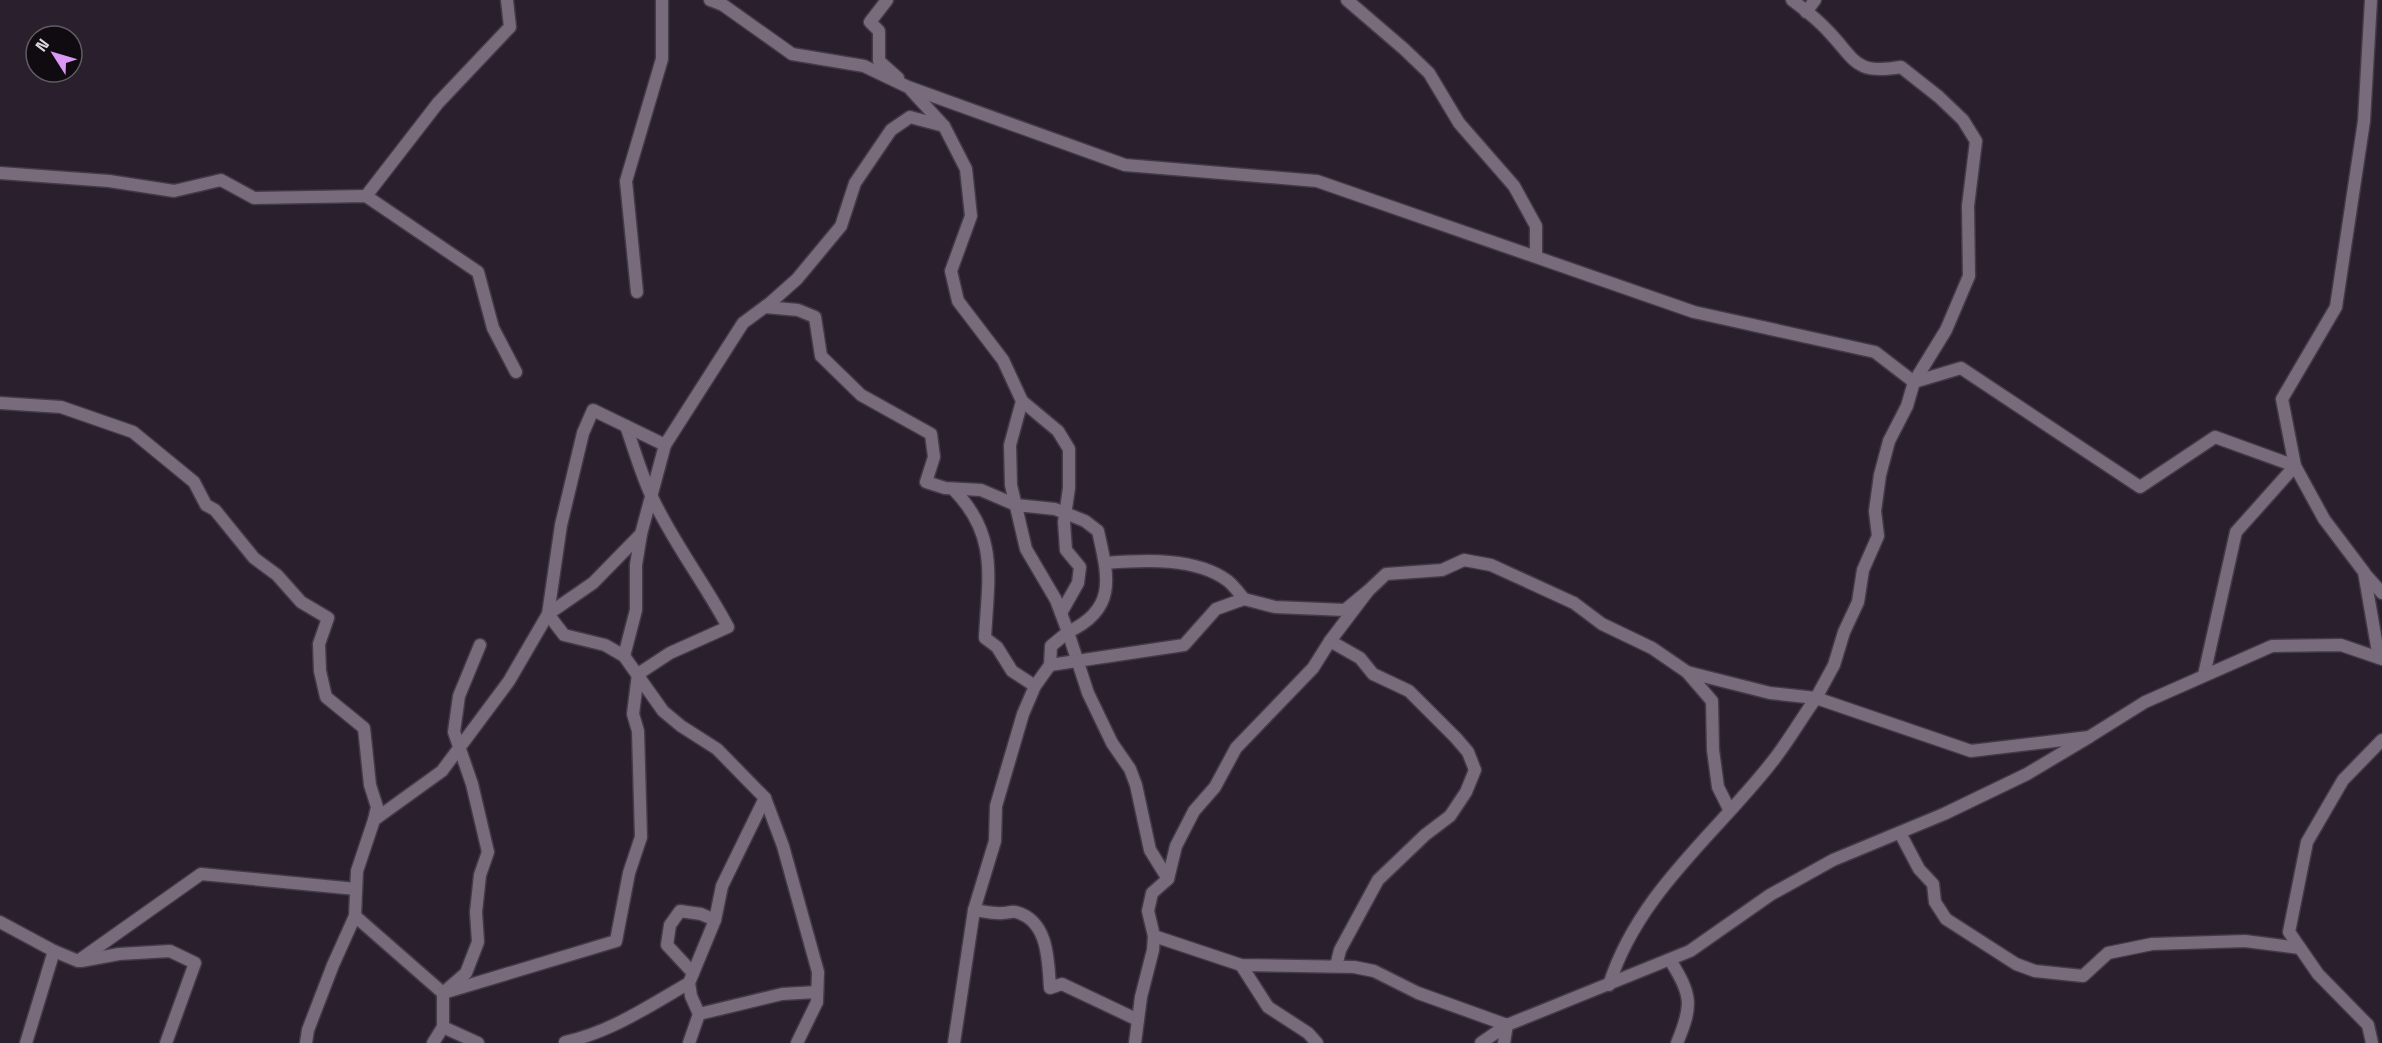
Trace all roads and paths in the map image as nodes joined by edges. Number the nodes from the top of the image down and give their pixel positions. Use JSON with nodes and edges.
{"nodes":[{"id":1,"x":507,"y":0,"type":"edge"},
{"id":2,"x":662,"y":0,"type":"edge"},
{"id":3,"x":710,"y":0,"type":"edge"},
{"id":4,"x":887,"y":0,"type":"edge"},
{"id":5,"x":1347,"y":0,"type":"edge"},
{"id":6,"x":1792,"y":0,"type":"edge"},
{"id":7,"x":1815,"y":0,"type":"edge"},
{"id":8,"x":2371,"y":0,"type":"edge"},
{"id":9,"x":1806,"y":12,"type":"junction"},
{"id":10,"x":908,"y":87,"type":"junction"},
{"id":11,"x":944,"y":126,"type":"junction"},
{"id":12,"x":0,"y":173,"type":"edge"},
{"id":13,"x":366,"y":196,"type":"junction"},
{"id":14,"x":1536,"y":256,"type":"junction"},
{"id":15,"x":637,"y":292,"type":"dead end"},
{"id":16,"x":765,"y":307,"type":"junction"},
{"id":17,"x":516,"y":372,"type":"dead end"},
{"id":18,"x":1914,"y":382,"type":"junction"},
{"id":19,"x":1022,"y":401,"type":"junction"},
{"id":20,"x":0,"y":403,"type":"edge"},
{"id":21,"x":626,"y":426,"type":"junction"},
{"id":22,"x":665,"y":445,"type":"junction"},
{"id":23,"x":2295,"y":466,"type":"junction"},
{"id":24,"x":952,"y":489,"type":"junction"},
{"id":25,"x":651,"y":494,"type":"junction"},
{"id":26,"x":1016,"y":505,"type":"junction"},
{"id":27,"x":1065,"y":513,"type":"junction"},
{"id":28,"x":642,"y":534,"type":"junction"},
{"id":29,"x":1106,"y":563,"type":"junction"},
{"id":30,"x":2364,"y":572,"type":"junction"},
{"id":31,"x":1368,"y":591,"type":"junction"},
{"id":32,"x":2382,"y":593,"type":"edge"},
{"id":33,"x":1244,"y":599,"type":"junction"},
{"id":34,"x":1061,"y":612,"type":"junction"},
{"id":35,"x":548,"y":614,"type":"junction"},
{"id":36,"x":1068,"y":632,"type":"junction"},
{"id":37,"x":1330,"y":641,"type":"junction"},
{"id":38,"x":480,"y":645,"type":"dead end"},
{"id":39,"x":624,"y":656,"type":"junction"},
{"id":40,"x":2381,"y":659,"type":"edge"},
{"id":41,"x":1077,"y":660,"type":"junction"},
{"id":42,"x":1050,"y":665,"type":"junction"},
{"id":43,"x":1687,"y":672,"type":"junction"},
{"id":44,"x":638,"y":674,"type":"junction"},
{"id":45,"x":2204,"y":675,"type":"junction"},
{"id":46,"x":1035,"y":687,"type":"junction"},
{"id":47,"x":1816,"y":698,"type":"junction"},
{"id":48,"x":2089,"y":737,"type":"junction"},
{"id":49,"x":2382,"y":740,"type":"edge"},
{"id":50,"x":459,"y":749,"type":"junction"},
{"id":51,"x":765,"y":798,"type":"junction"},
{"id":52,"x":1729,"y":809,"type":"junction"},
{"id":53,"x":374,"y":820,"type":"junction"},
{"id":54,"x":1899,"y":833,"type":"junction"},
{"id":55,"x":1168,"y":879,"type":"junction"},
{"id":56,"x":356,"y":889,"type":"junction"},
{"id":57,"x":974,"y":910,"type":"junction"},
{"id":58,"x":355,"y":916,"type":"junction"},
{"id":59,"x":715,"y":920,"type":"junction"},
{"id":60,"x":0,"y":922,"type":"edge"},
{"id":61,"x":1154,"y":936,"type":"junction"},
{"id":62,"x":2300,"y":948,"type":"junction"},
{"id":63,"x":54,"y":951,"type":"junction"},
{"id":64,"x":1670,"y":960,"type":"junction"},
{"id":65,"x":78,"y":961,"type":"junction"},
{"id":66,"x":1240,"y":965,"type":"junction"},
{"id":67,"x":1336,"y":966,"type":"junction"},
{"id":68,"x":691,"y":978,"type":"junction"},
{"id":69,"x":1609,"y":985,"type":"junction"},
{"id":70,"x":817,"y":992,"type":"junction"},
{"id":71,"x":443,"y":993,"type":"junction"},
{"id":72,"x":699,"y":1014,"type":"junction"},
{"id":73,"x":1138,"y":1020,"type":"junction"},
{"id":74,"x":1507,"y":1025,"type":"junction"},
{"id":75,"x":443,"y":1027,"type":"junction"},
{"id":76,"x":26,"y":1043,"type":"edge"},
{"id":77,"x":166,"y":1043,"type":"edge"},
{"id":78,"x":306,"y":1043,"type":"edge"},
{"id":79,"x":433,"y":1043,"type":"edge"},
{"id":80,"x":478,"y":1043,"type":"edge"},
{"id":81,"x":562,"y":1043,"type":"edge"},
{"id":82,"x":689,"y":1043,"type":"edge"},
{"id":83,"x":797,"y":1043,"type":"edge"},
{"id":84,"x":954,"y":1043,"type":"edge"},
{"id":85,"x":1135,"y":1043,"type":"edge"},
{"id":86,"x":1317,"y":1043,"type":"edge"},
{"id":87,"x":1481,"y":1043,"type":"edge"},
{"id":88,"x":1504,"y":1043,"type":"edge"},
{"id":89,"x":1677,"y":1043,"type":"edge"},
{"id":90,"x":2372,"y":1043,"type":"edge"}],
"edges":[{"from":1,"to":13,"type":"street"},
{"from":2,"to":15,"type":"street"},
{"from":3,"to":10,"type":"street"},
{"from":4,"to":10,"type":"street"},
{"from":5,"to":14,"type":"street"},
{"from":6,"to":9,"type":"street"},
{"from":7,"to":9,"type":"street"},
{"from":8,"to":23,"type":"street"},
{"from":9,"to":18,"type":"street"},
{"from":10,"to":11,"type":"street"},
{"from":10,"to":14,"type":"street"},
{"from":11,"to":16,"type":"street"},
{"from":11,"to":19,"type":"street"},
{"from":12,"to":13,"type":"street"},
{"from":13,"to":17,"type":"street"},
{"from":14,"to":18,"type":"street"},
{"from":16,"to":22,"type":"street"},
{"from":16,"to":24,"type":"street"},
{"from":18,"to":23,"type":"street"},
{"from":18,"to":47,"type":"street"},
{"from":19,"to":26,"type":"street"},
{"from":19,"to":27,"type":"street"},
{"from":20,"to":53,"type":"street"},
{"from":21,"to":22,"type":"street"},
{"from":21,"to":25,"type":"street"},
{"from":21,"to":35,"type":"street"},
{"from":22,"to":25,"type":"street"},
{"from":23,"to":30,"type":"street"},
{"from":23,"to":45,"type":"street"},
{"from":24,"to":26,"type":"street"},
{"from":24,"to":46,"type":"street"},
{"from":25,"to":28,"type":"street"},
{"from":25,"to":44,"type":"street"},
{"from":26,"to":27,"type":"street"},
{"from":26,"to":34,"type":"street"},
{"from":27,"to":29,"type":"street"},
{"from":27,"to":34,"type":"street"},
{"from":28,"to":35,"type":"street"},
{"from":28,"to":39,"type":"street"},
{"from":29,"to":33,"type":"street"},
{"from":29,"to":36,"type":"street"},
{"from":30,"to":32,"type":"street"},
{"from":30,"to":40,"type":"street"},
{"from":31,"to":33,"type":"street"},
{"from":31,"to":37,"type":"street"},
{"from":31,"to":43,"type":"street"},
{"from":33,"to":41,"type":"street"},
{"from":34,"to":36,"type":"street"},
{"from":35,"to":39,"type":"street"},
{"from":35,"to":50,"type":"street"},
{"from":36,"to":41,"type":"street"},
{"from":36,"to":42,"type":"street"},
{"from":37,"to":55,"type":"street"},
{"from":37,"to":67,"type":"street"},
{"from":38,"to":50,"type":"street"},
{"from":39,"to":44,"type":"street"},
{"from":40,"to":45,"type":"street"},
{"from":41,"to":42,"type":"street"},
{"from":41,"to":55,"type":"street"},
{"from":42,"to":46,"type":"street"},
{"from":43,"to":47,"type":"street"},
{"from":43,"to":52,"type":"street"},
{"from":44,"to":51,"type":"street"},
{"from":44,"to":71,"type":"street"},
{"from":45,"to":48,"type":"street"},
{"from":46,"to":57,"type":"street"},
{"from":47,"to":48,"type":"street"},
{"from":47,"to":52,"type":"street"},
{"from":48,"to":54,"type":"street"},
{"from":49,"to":62,"type":"street"},
{"from":50,"to":53,"type":"street"},
{"from":50,"to":71,"type":"street"},
{"from":51,"to":59,"type":"street"},
{"from":51,"to":70,"type":"street"},
{"from":52,"to":69,"type":"street"},
{"from":53,"to":56,"type":"street"},
{"from":54,"to":62,"type":"street"},
{"from":54,"to":64,"type":"street"},
{"from":55,"to":61,"type":"street"},
{"from":56,"to":58,"type":"street"},
{"from":56,"to":65,"type":"street"},
{"from":57,"to":73,"type":"street"},
{"from":57,"to":84,"type":"street"},
{"from":58,"to":71,"type":"street"},
{"from":58,"to":78,"type":"street"},
{"from":59,"to":68,"type":"street"},
{"from":59,"to":68,"type":"street"},
{"from":60,"to":63,"type":"street"},
{"from":61,"to":66,"type":"street"},
{"from":61,"to":73,"type":"street"},
{"from":62,"to":90,"type":"street"},
{"from":63,"to":65,"type":"street"},
{"from":63,"to":76,"type":"street"},
{"from":64,"to":69,"type":"street"},
{"from":64,"to":89,"type":"street"},
{"from":65,"to":77,"type":"street"},
{"from":66,"to":67,"type":"street"},
{"from":66,"to":86,"type":"street"},
{"from":67,"to":74,"type":"street"},
{"from":68,"to":72,"type":"street"},
{"from":68,"to":81,"type":"street"},
{"from":69,"to":74,"type":"street"},
{"from":70,"to":72,"type":"street"},
{"from":70,"to":83,"type":"street"},
{"from":71,"to":75,"type":"street"},
{"from":72,"to":82,"type":"street"},
{"from":73,"to":85,"type":"street"},
{"from":74,"to":87,"type":"street"},
{"from":74,"to":88,"type":"street"},
{"from":75,"to":79,"type":"street"},
{"from":75,"to":80,"type":"street"}]}
